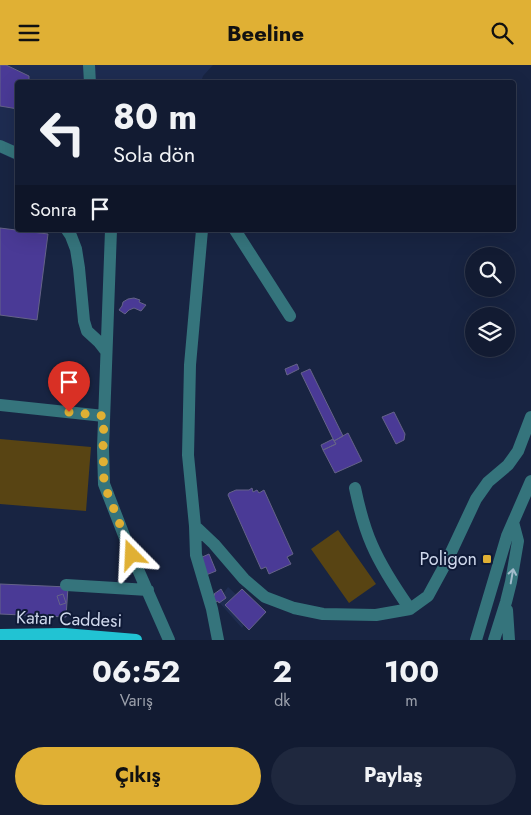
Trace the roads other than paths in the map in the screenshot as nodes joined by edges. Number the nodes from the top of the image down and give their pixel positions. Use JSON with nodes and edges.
{"nodes":[{"id":1,"x":90,"y":65,"type":"edge"},
{"id":2,"x":90,"y":80,"type":"edge"},
{"id":3,"x":0,"y":146,"type":"edge"},
{"id":4,"x":15,"y":153,"type":"edge"},
{"id":5,"x":68,"y":232,"type":"edge"},
{"id":6,"x":111,"y":232,"type":"edge"},
{"id":7,"x":202,"y":232,"type":"edge"},
{"id":8,"x":236,"y":232,"type":"edge"},
{"id":9,"x":290,"y":316,"type":"dead end"},
{"id":10,"x":106,"y":351,"type":"junction"},
{"id":11,"x":0,"y":405,"type":"edge"},
{"id":12,"x":104,"y":416,"type":"junction"},
{"id":13,"x":531,"y":417,"type":"edge"},
{"id":14,"x":531,"y":481,"type":"edge"},
{"id":15,"x":355,"y":488,"type":"dead end"},
{"id":16,"x":513,"y":522,"type":"junction"},
{"id":17,"x":195,"y":526,"type":"junction"},
{"id":18,"x":66,"y":585,"type":"dead end"},
{"id":19,"x":148,"y":590,"type":"junction"},
{"id":20,"x":506,"y":602,"type":"junction"},
{"id":21,"x":410,"y":609,"type":"junction"},
{"id":22,"x":484,"y":610,"type":"junction"},
{"id":23,"x":0,"y":635,"type":"edge"},
{"id":24,"x":136,"y":640,"type":"edge"},
{"id":25,"x":169,"y":640,"type":"edge"},
{"id":26,"x":218,"y":640,"type":"edge"},
{"id":27,"x":467,"y":640,"type":"edge"},
{"id":28,"x":476,"y":640,"type":"edge"},
{"id":29,"x":494,"y":640,"type":"edge"},
{"id":30,"x":509,"y":640,"type":"edge"}],
"edges":[{"from":1,"to":2,"type":"street"},
{"from":3,"to":4,"type":"street"},
{"from":5,"to":10,"type":"street"},
{"from":6,"to":10,"type":"street"},
{"from":7,"to":17,"type":"street"},
{"from":8,"to":9,"type":"street"},
{"from":10,"to":12,"type":"street"},
{"from":11,"to":12,"type":"street"},
{"from":12,"to":19,"type":"street"},
{"from":13,"to":21,"type":"street"},
{"from":14,"to":16,"type":"street"},
{"from":15,"to":21,"type":"street"},
{"from":20,"to":16,"type":"street","one_way":true},
{"from":16,"to":22,"type":"street"},
{"from":17,"to":21,"type":"street"},
{"from":17,"to":26,"type":"street"},
{"from":18,"to":19,"type":"street"},
{"from":19,"to":25,"type":"street"},
{"from":20,"to":29,"type":"street"},
{"from":20,"to":30,"type":"street"},
{"from":22,"to":27,"type":"street"},
{"from":22,"to":28,"type":"street"},
{"from":23,"to":24,"type":"main road","name":"Katar Caddesi"}]}
